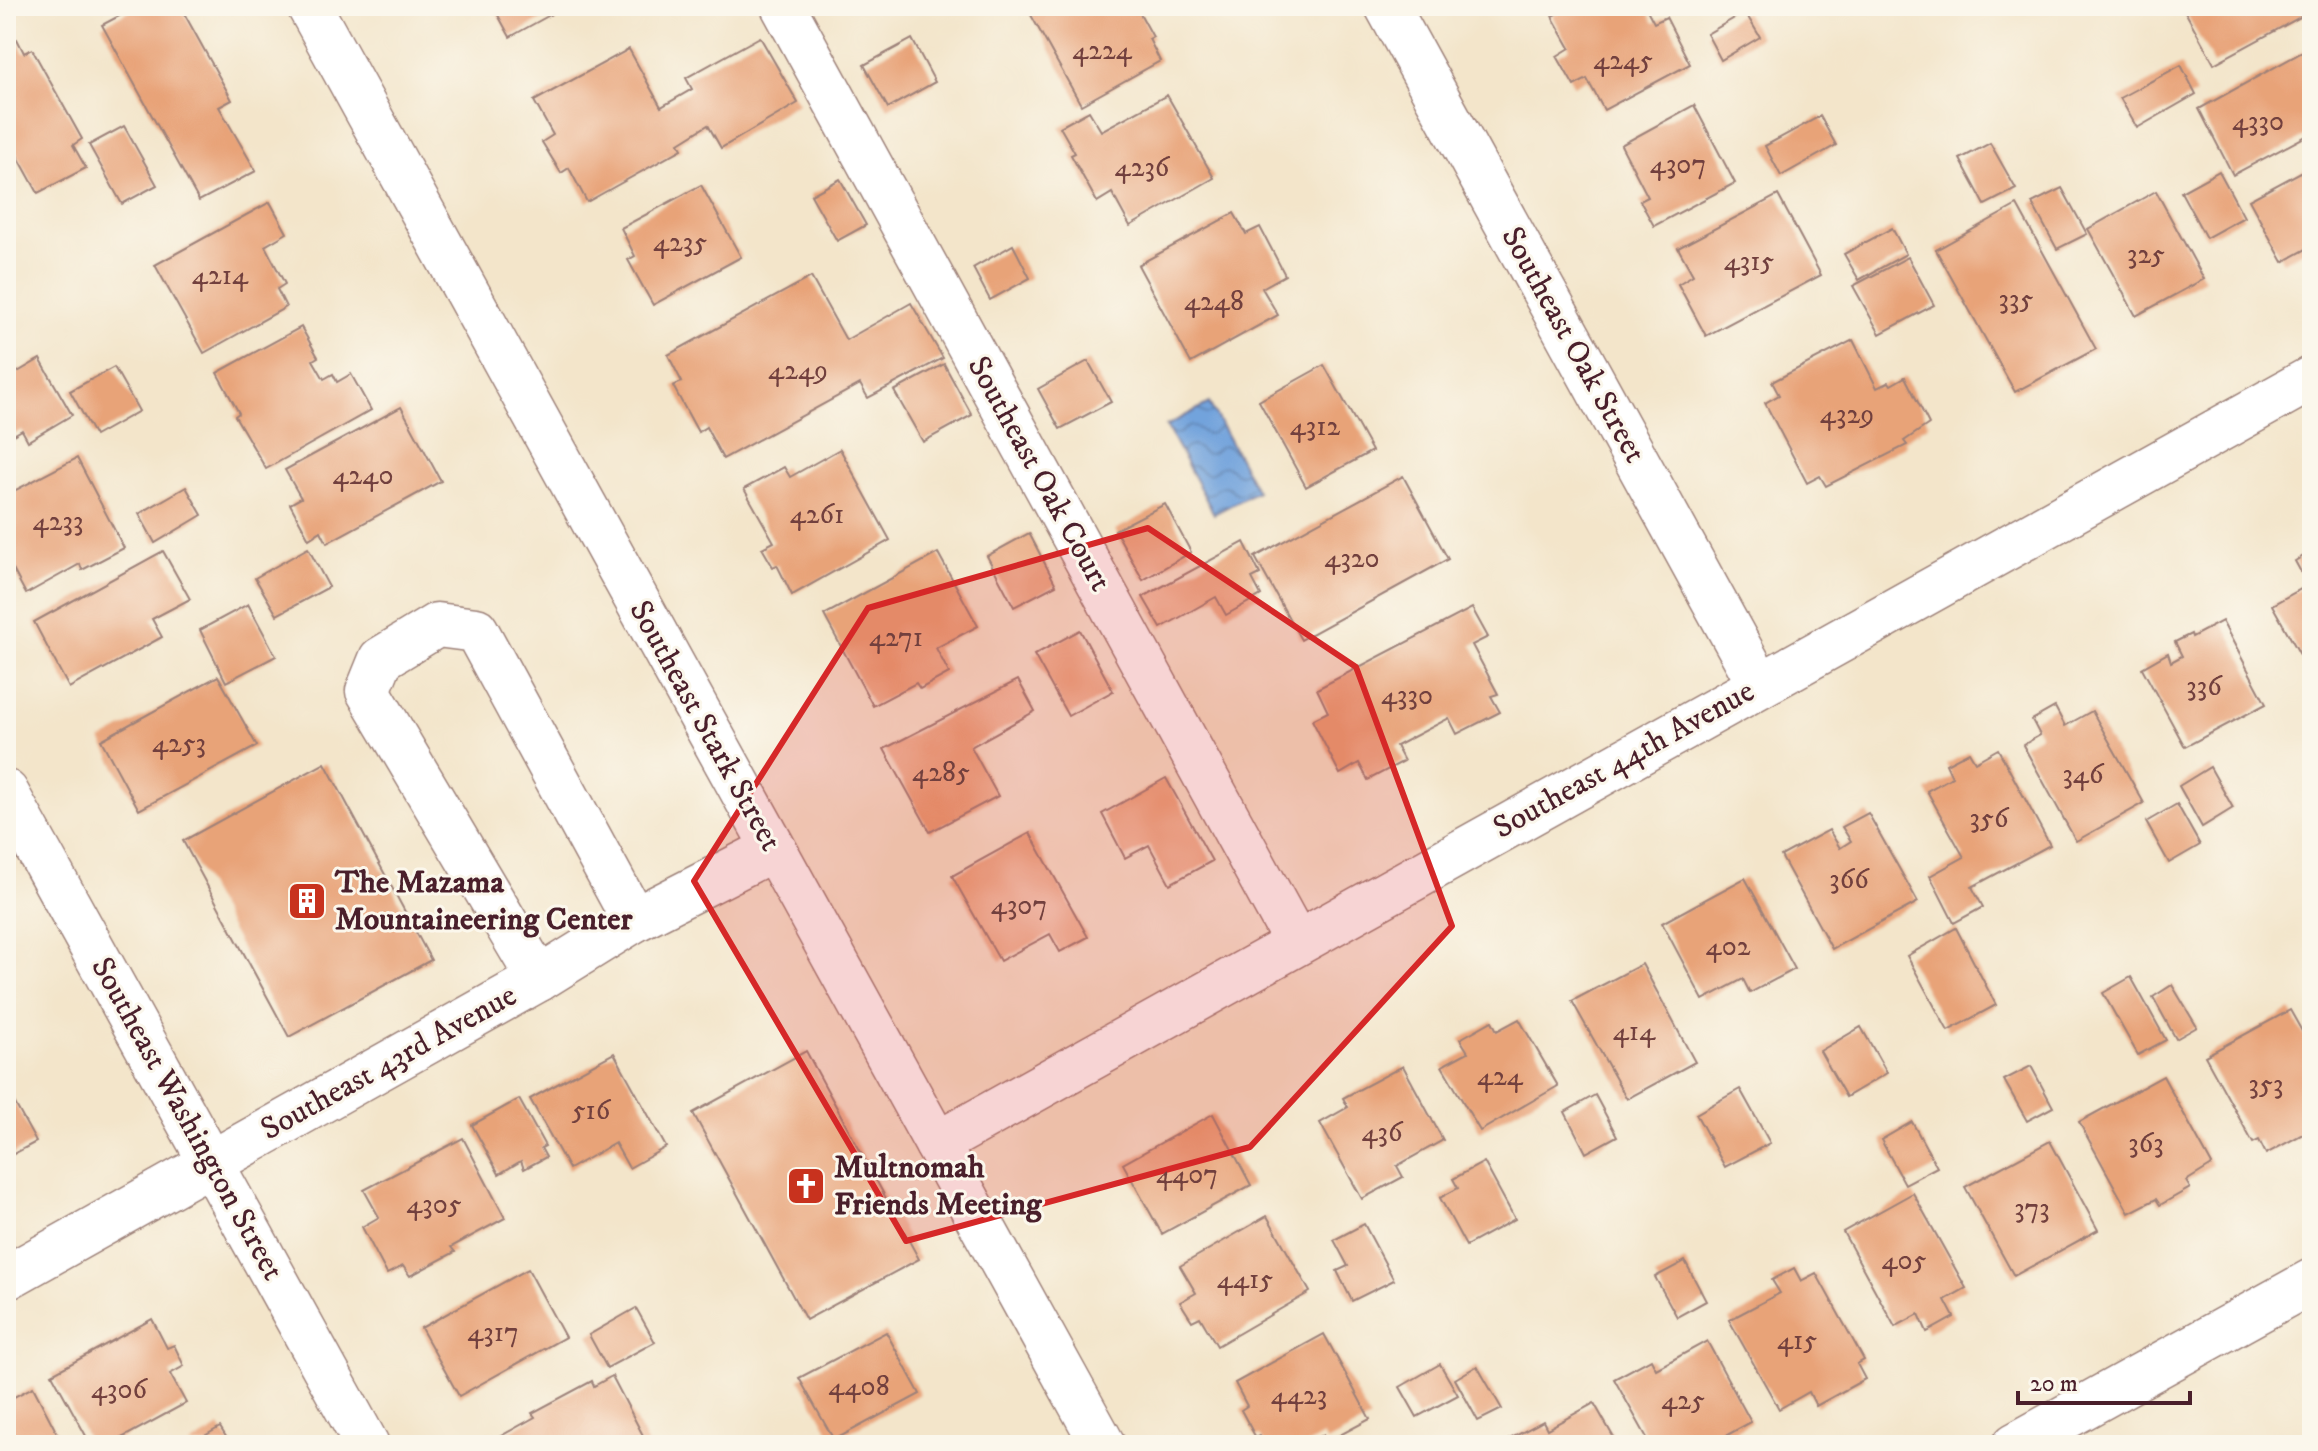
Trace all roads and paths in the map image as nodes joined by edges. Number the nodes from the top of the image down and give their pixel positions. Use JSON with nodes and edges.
{"nodes":[{"id":1,"x":309,"y":6,"type":"edge"},
{"id":2,"x":783,"y":6,"type":"edge"},
{"id":3,"x":1387,"y":6,"type":"edge"},
{"id":4,"x":2312,"y":378,"type":"edge"},
{"id":5,"x":1760,"y":685,"type":"junction"},
{"id":6,"x":6,"y":792,"type":"edge"},
{"id":7,"x":773,"y":849,"type":"junction"},
{"id":8,"x":634,"y":920,"type":"junction"},
{"id":9,"x":1296,"y":942,"type":"junction"},
{"id":10,"x":539,"y":979,"type":"junction"},
{"id":11,"x":937,"y":1144,"type":"junction"},
{"id":12,"x":210,"y":1162,"type":"junction"},
{"id":13,"x":6,"y":1278,"type":"edge"},
{"id":14,"x":2312,"y":1281,"type":"edge"},
{"id":15,"x":367,"y":1445,"type":"edge"},
{"id":16,"x":1103,"y":1445,"type":"edge"},
{"id":17,"x":2015,"y":1445,"type":"edge"}],
"edges":[{"from":1,"to":7,"type":"street","name":"Southeast Stark Street"},
{"from":2,"to":9,"type":"street","name":"Southeast Oak Court"},
{"from":3,"to":5,"type":"street","name":"Southeast Oak Street"},
{"from":4,"to":5,"type":"street","name":"Southeast 44th Avenue"},
{"from":5,"to":9,"type":"street","name":"Southeast 44th Avenue"},
{"from":6,"to":12,"type":"street","name":"Southeast Washington Street"},
{"from":7,"to":8,"type":"street","name":"Southeast 43rd Avenue"},
{"from":7,"to":11,"type":"street","name":"Southeast Stark Street"},
{"from":8,"to":10,"type":"street","name":"Southeast 43rd Avenue"},
{"from":8,"to":10,"type":"street"},
{"from":9,"to":11,"type":"street","name":"Southeast 44th Avenue"},
{"from":10,"to":12,"type":"street","name":"Southeast 43rd Avenue"},
{"from":11,"to":16,"type":"street","name":"Southeast Stark Street"},
{"from":12,"to":13,"type":"street","name":"Southeast 43rd Avenue"},
{"from":12,"to":15,"type":"street","name":"Southeast Washington Street"},
{"from":14,"to":17,"type":"street"}]}
